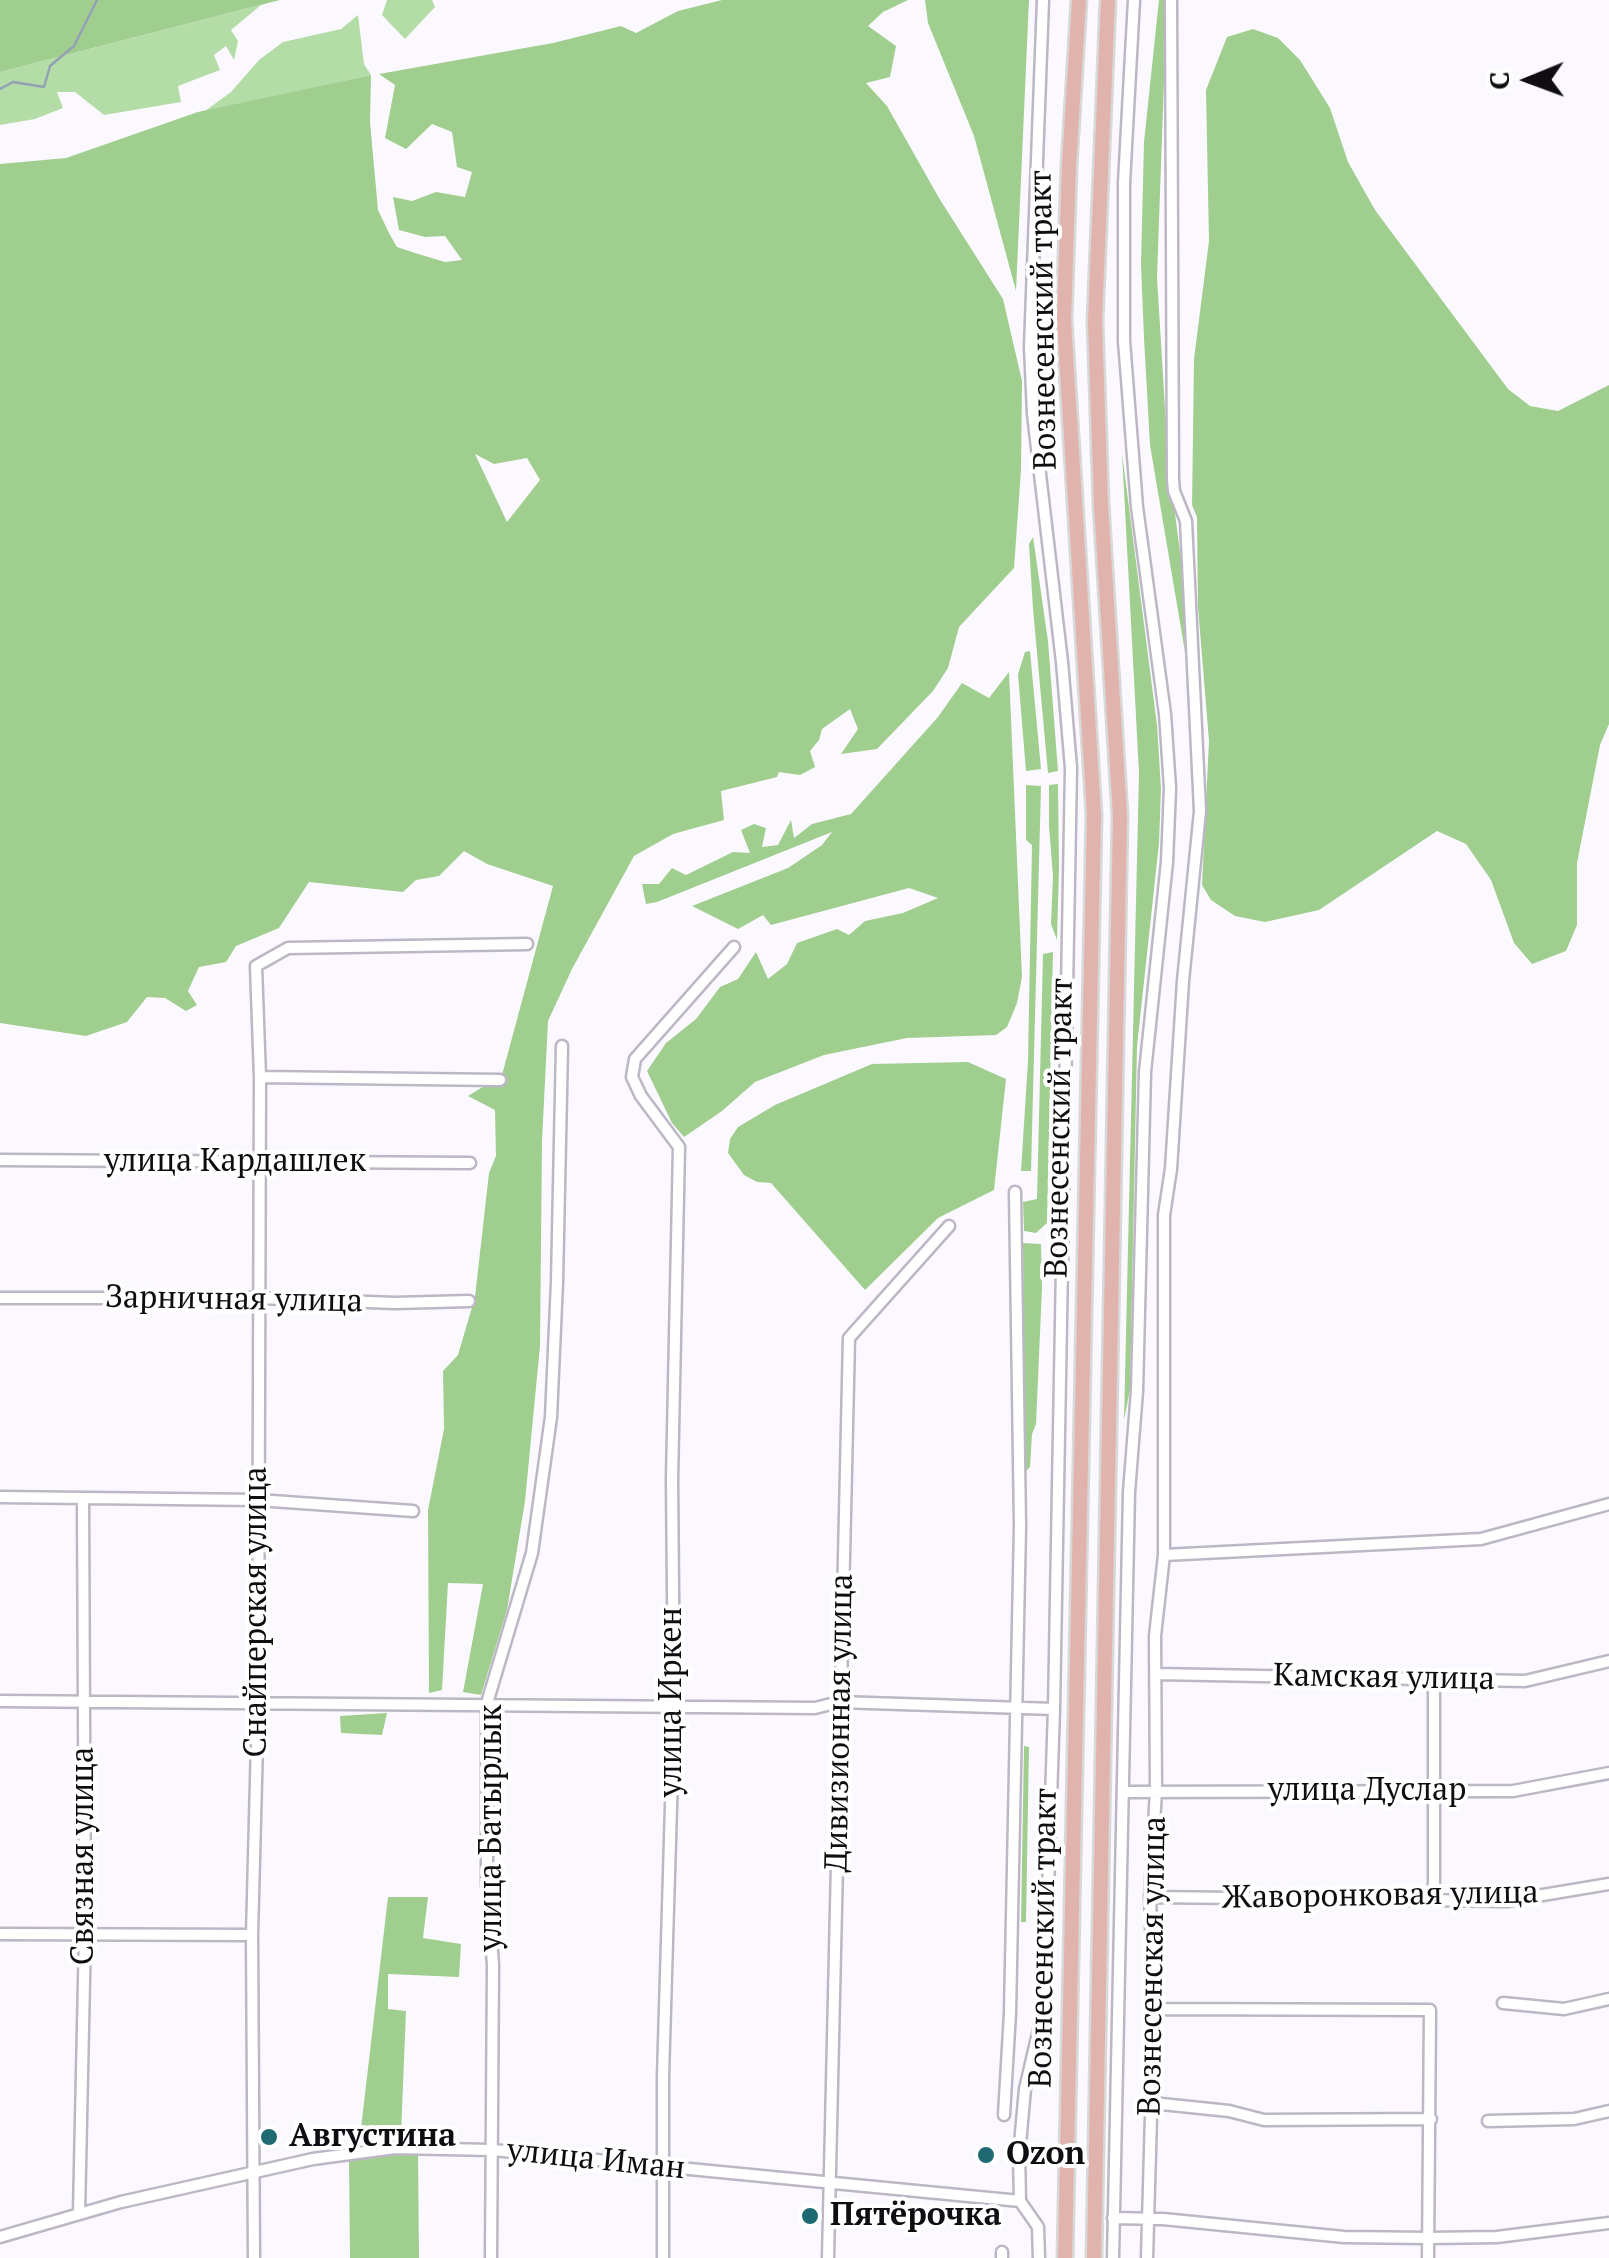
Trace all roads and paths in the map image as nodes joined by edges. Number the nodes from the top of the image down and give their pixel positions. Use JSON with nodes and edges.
{"nodes":[{"id":1,"x":1043,"y":0,"type":"edge"},
{"id":2,"x":1079,"y":0,"type":"edge"},
{"id":3,"x":1108,"y":0,"type":"edge"},
{"id":4,"x":1134,"y":0,"type":"edge"},
{"id":5,"x":1170,"y":0,"type":"edge"},
{"id":6,"x":527,"y":944,"type":"dead end"},
{"id":7,"x":734,"y":947,"type":"dead end"},
{"id":8,"x":562,"y":1046,"type":"dead end"},
{"id":9,"x":260,"y":1077,"type":"junction"},
{"id":10,"x":500,"y":1080,"type":"dead end"},
{"id":11,"x":0,"y":1160,"type":"edge"},
{"id":12,"x":470,"y":1163,"type":"dead end"},
{"id":13,"x":258,"y":1164,"type":"junction"},
{"id":14,"x":1015,"y":1192,"type":"dead end"},
{"id":15,"x":949,"y":1226,"type":"dead end"},
{"id":16,"x":0,"y":1298,"type":"edge"},
{"id":17,"x":258,"y":1298,"type":"junction"},
{"id":18,"x":468,"y":1300,"type":"dead end"},
{"id":19,"x":0,"y":1497,"type":"edge"},
{"id":20,"x":83,"y":1498,"type":"junction"},
{"id":21,"x":258,"y":1500,"type":"junction"},
{"id":22,"x":1609,"y":1504,"type":"edge"},
{"id":23,"x":413,"y":1511,"type":"dead end"},
{"id":24,"x":1164,"y":1555,"type":"junction"},
{"id":25,"x":1609,"y":1662,"type":"edge"},
{"id":26,"x":1156,"y":1674,"type":"junction"},
{"id":27,"x":1434,"y":1680,"type":"junction"},
{"id":28,"x":84,"y":1700,"type":"junction"},
{"id":29,"x":0,"y":1701,"type":"edge"},
{"id":30,"x":839,"y":1702,"type":"junction"},
{"id":31,"x":487,"y":1703,"type":"junction"},
{"id":32,"x":258,"y":1704,"type":"junction"},
{"id":33,"x":674,"y":1705,"type":"junction"},
{"id":34,"x":1016,"y":1710,"type":"junction"},
{"id":35,"x":1054,"y":1710,"type":"junction"},
{"id":36,"x":1609,"y":1773,"type":"edge"},
{"id":37,"x":1434,"y":1789,"type":"junction"},
{"id":38,"x":1156,"y":1790,"type":"junction"},
{"id":39,"x":1123,"y":1792,"type":"junction"},
{"id":40,"x":1609,"y":1884,"type":"edge"},
{"id":41,"x":1150,"y":1897,"type":"junction"},
{"id":42,"x":1434,"y":1900,"type":"junction"},
{"id":43,"x":0,"y":1934,"type":"edge"},
{"id":44,"x":85,"y":1934,"type":"junction"},
{"id":45,"x":252,"y":1935,"type":"junction"},
{"id":46,"x":1609,"y":1999,"type":"edge"},
{"id":47,"x":1503,"y":2003,"type":"dead end"},
{"id":48,"x":1154,"y":2009,"type":"junction"},
{"id":49,"x":1152,"y":2102,"type":"junction"},
{"id":50,"x":1609,"y":2111,"type":"edge"},
{"id":51,"x":1004,"y":2115,"type":"dead end"},
{"id":52,"x":1430,"y":2119,"type":"junction"},
{"id":53,"x":1488,"y":2121,"type":"dead end"},
{"id":54,"x":492,"y":2150,"type":"junction"},
{"id":55,"x":665,"y":2168,"type":"junction"},
{"id":56,"x":252,"y":2174,"type":"junction"},
{"id":57,"x":829,"y":2183,"type":"junction"},
{"id":58,"x":1020,"y":2201,"type":"junction"},
{"id":59,"x":79,"y":2213,"type":"junction"},
{"id":60,"x":1112,"y":2218,"type":"junction"},
{"id":61,"x":1146,"y":2218,"type":"junction"},
{"id":62,"x":1609,"y":2224,"type":"edge"},
{"id":63,"x":0,"y":2236,"type":"edge"},
{"id":64,"x":1428,"y":2238,"type":"junction"},
{"id":65,"x":254,"y":2258,"type":"edge"},
{"id":66,"x":491,"y":2258,"type":"edge"},
{"id":67,"x":663,"y":2258,"type":"edge"},
{"id":68,"x":828,"y":2258,"type":"edge"},
{"id":69,"x":1039,"y":2258,"type":"edge"},
{"id":70,"x":1065,"y":2258,"type":"edge"},
{"id":71,"x":1094,"y":2258,"type":"edge"},
{"id":72,"x":1112,"y":2258,"type":"edge"},
{"id":73,"x":1147,"y":2258,"type":"edge"},
{"id":74,"x":1428,"y":2258,"type":"edge"}],
"edges":[{"from":1,"to":35,"type":"street"},
{"from":2,"to":70,"type":"main road","name":"Вознесенский тракт"},
{"from":3,"to":71,"type":"main road","name":"Вознесенский тракт"},
{"from":4,"to":39,"type":"street"},
{"from":5,"to":24,"type":"street","name":"Вознесенская улица"},
{"from":6,"to":9,"type":"street","name":"Снайперская улица"},
{"from":7,"to":33,"type":"street","name":"улица Иркен"},
{"from":8,"to":31,"type":"street","name":"улица Батырлык"},
{"from":9,"to":10,"type":"street"},
{"from":9,"to":13,"type":"street","name":"Снайперская улица"},
{"from":11,"to":13,"type":"street","name":"улица Кардашлек"},
{"from":12,"to":13,"type":"street","name":"улица Кардашлек"},
{"from":13,"to":17,"type":"street","name":"Снайперская улица"},
{"from":14,"to":34,"type":"street"},
{"from":15,"to":30,"type":"street","name":"Дивизионная улица"},
{"from":16,"to":17,"type":"street","name":"Зарничная улица"},
{"from":17,"to":18,"type":"street","name":"Зарничная улица"},
{"from":17,"to":21,"type":"street","name":"Снайперская улица"},
{"from":19,"to":20,"type":"street"},
{"from":20,"to":21,"type":"street"},
{"from":20,"to":28,"type":"street","name":"Связная улица"},
{"from":21,"to":23,"type":"street"},
{"from":21,"to":32,"type":"street","name":"Снайперская улица"},
{"from":22,"to":24,"type":"street"},
{"from":24,"to":26,"type":"street","name":"Вознесенская улица"},
{"from":25,"to":27,"type":"street","name":"Камская улица"},
{"from":26,"to":27,"type":"street","name":"Камская улица"},
{"from":26,"to":38,"type":"street","name":"Вознесенская улица"},
{"from":27,"to":37,"type":"street"},
{"from":28,"to":29,"type":"street"},
{"from":28,"to":32,"type":"street"},
{"from":28,"to":44,"type":"street","name":"Связная улица"},
{"from":30,"to":33,"type":"street"},
{"from":30,"to":34,"type":"street"},
{"from":30,"to":57,"type":"street","name":"Дивизионная улица"},
{"from":31,"to":32,"type":"street"},
{"from":31,"to":33,"type":"street"},
{"from":31,"to":54,"type":"street","name":"улица Батырлык"},
{"from":32,"to":45,"type":"street","name":"Снайперская улица"},
{"from":33,"to":55,"type":"street","name":"улица Иркен"},
{"from":34,"to":35,"type":"street"},
{"from":34,"to":51,"type":"street"},
{"from":35,"to":58,"type":"street"},
{"from":36,"to":37,"type":"street","name":"улица Дуслар"},
{"from":37,"to":38,"type":"street","name":"улица Дуслар"},
{"from":37,"to":42,"type":"street"},
{"from":38,"to":39,"type":"street","name":"улица Дуслар"},
{"from":38,"to":41,"type":"street","name":"Вознесенская улица"},
{"from":39,"to":60,"type":"street"},
{"from":40,"to":42,"type":"street","name":"Жаворонковая улица"},
{"from":41,"to":42,"type":"street","name":"Жаворонковая улица"},
{"from":41,"to":48,"type":"street","name":"Вознесенская улица"},
{"from":43,"to":44,"type":"street"},
{"from":44,"to":45,"type":"street"},
{"from":44,"to":59,"type":"street","name":"Связная улица"},
{"from":45,"to":56,"type":"street","name":"Снайперская улица"},
{"from":46,"to":47,"type":"street"},
{"from":48,"to":49,"type":"street","name":"Вознесенская улица"},
{"from":48,"to":52,"type":"street"},
{"from":49,"to":52,"type":"street"},
{"from":49,"to":61,"type":"street","name":"Вознесенская улица"},
{"from":50,"to":53,"type":"street"},
{"from":52,"to":64,"type":"street"},
{"from":54,"to":55,"type":"street","name":"улица Иман"},
{"from":54,"to":56,"type":"street","name":"улица Иман"},
{"from":54,"to":66,"type":"street","name":"улица Батырлык"},
{"from":55,"to":57,"type":"street","name":"улица Иман"},
{"from":55,"to":67,"type":"street","name":"улица Иркен"},
{"from":56,"to":59,"type":"street","name":"улица Иман"},
{"from":56,"to":65,"type":"street","name":"Снайперская улица"},
{"from":57,"to":58,"type":"street","name":"улица Иман"},
{"from":57,"to":68,"type":"street","name":"Дивизионная улица"},
{"from":58,"to":69,"type":"street"},
{"from":59,"to":63,"type":"street","name":"улица Иман"},
{"from":60,"to":61,"type":"street"},
{"from":60,"to":72,"type":"street"},
{"from":61,"to":64,"type":"street"},
{"from":61,"to":73,"type":"street","name":"Вознесенская улица"},
{"from":62,"to":64,"type":"street"},
{"from":64,"to":74,"type":"street"}]}
